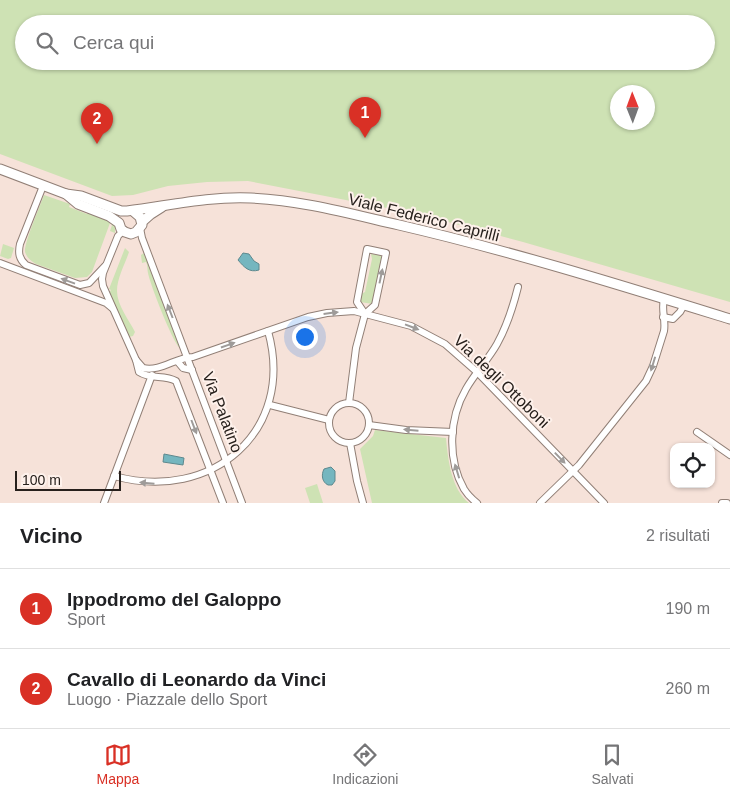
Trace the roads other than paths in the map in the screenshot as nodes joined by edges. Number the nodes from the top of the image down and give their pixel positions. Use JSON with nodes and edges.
{"nodes":[{"id":1,"x":0,"y":169,"type":"edge"},
{"id":2,"x":43,"y":186,"type":"junction"},
{"id":3,"x":66,"y":194,"type":"junction"},
{"id":4,"x":172,"y":203,"type":"junction"},
{"id":5,"x":130,"y":211,"type":"junction"},
{"id":6,"x":141,"y":225,"type":"junction"},
{"id":7,"x":121,"y":227,"type":"junction"},
{"id":8,"x":0,"y":263,"type":"edge"},
{"id":9,"x":107,"y":263,"type":"junction"},
{"id":10,"x":518,"y":287,"type":"dead end"},
{"id":11,"x":664,"y":299,"type":"junction"},
{"id":12,"x":684,"y":305,"type":"junction"},
{"id":13,"x":113,"y":309,"type":"junction"},
{"id":14,"x":365,"y":314,"type":"junction"},
{"id":15,"x":664,"y":317,"type":"junction"},
{"id":16,"x":730,"y":319,"type":"edge"},
{"id":17,"x":268,"y":331,"type":"junction"},
{"id":18,"x":187,"y":357,"type":"junction"},
{"id":19,"x":136,"y":360,"type":"junction"},
{"id":20,"x":178,"y":362,"type":"junction"},
{"id":21,"x":154,"y":369,"type":"junction"},
{"id":22,"x":192,"y":370,"type":"junction"},
{"id":23,"x":477,"y":372,"type":"junction"},
{"id":24,"x":151,"y":377,"type":"junction"},
{"id":25,"x":349,"y":403,"type":"junction"},
{"id":26,"x":270,"y":405,"type":"junction"},
{"id":27,"x":330,"y":420,"type":"junction"},
{"id":28,"x":369,"y":425,"type":"junction"},
{"id":29,"x":453,"y":432,"type":"junction"},
{"id":30,"x":697,"y":432,"type":"dead end"},
{"id":31,"x":350,"y":442,"type":"junction"},
{"id":32,"x":730,"y":455,"type":"edge"},
{"id":33,"x":228,"y":465,"type":"junction"},
{"id":34,"x":573,"y":471,"type":"junction"},
{"id":35,"x":211,"y":473,"type":"junction"},
{"id":36,"x":114,"y":476,"type":"junction"},
{"id":37,"x":104,"y":503,"type":"edge"},
{"id":38,"x":223,"y":503,"type":"edge"},
{"id":39,"x":242,"y":503,"type":"edge"},
{"id":40,"x":363,"y":503,"type":"edge"},
{"id":41,"x":477,"y":503,"type":"edge"},
{"id":42,"x":540,"y":503,"type":"edge"},
{"id":43,"x":604,"y":503,"type":"edge"}],
"edges":[{"from":1,"to":2,"type":"street"},
{"from":2,"to":3,"type":"street"},
{"from":9,"to":2,"type":"street","one_way":true},
{"from":3,"to":5,"type":"street"},
{"from":3,"to":7,"type":"street"},
{"from":4,"to":5,"type":"street","name":"Viale Federico Caprilli"},
{"from":4,"to":6,"type":"street","name":"Viale Federico Caprilli"},
{"from":4,"to":11,"type":"street","name":"Viale Federico Caprilli"},
{"from":5,"to":6,"type":"street"},
{"from":5,"to":7,"type":"street"},
{"from":6,"to":7,"type":"street"},
{"from":18,"to":6,"type":"street","name":"Via Palatino","one_way":true},
{"from":7,"to":9,"type":"street"},
{"from":8,"to":13,"type":"street"},
{"from":9,"to":13,"type":"street"},
{"from":10,"to":23,"type":"street"},
{"from":11,"to":12,"type":"street","name":"Viale Federico Caprilli"},
{"from":11,"to":15,"type":"street"},
{"from":12,"to":15,"type":"street"},
{"from":12,"to":16,"type":"street","name":"Viale Federico Caprilli"},
{"from":13,"to":19,"type":"street"},
{"from":14,"to":14,"type":"street","one_way":true},
{"from":17,"to":14,"type":"street","name":"Via degli Ottoboni","one_way":true},
{"from":14,"to":23,"type":"street","name":"Via degli Ottoboni","one_way":true},
{"from":14,"to":25,"type":"street"},
{"from":15,"to":34,"type":"street","one_way":true},
{"from":18,"to":17,"type":"street","name":"Via degli Ottoboni","one_way":true},
{"from":17,"to":26,"type":"street"},
{"from":18,"to":20,"type":"street","name":"Via degli Ottoboni"},
{"from":18,"to":22,"type":"street","name":"Via Palatino"},
{"from":19,"to":21,"type":"street"},
{"from":19,"to":24,"type":"street"},
{"from":20,"to":21,"type":"street","name":"Via degli Ottoboni"},
{"from":20,"to":22,"type":"street","name":"Via Palatino"},
{"from":21,"to":24,"type":"street"},
{"from":22,"to":33,"type":"street","name":"Via Palatino"},
{"from":23,"to":29,"type":"street"},
{"from":23,"to":34,"type":"street","name":"Via degli Ottoboni","one_way":true},
{"from":24,"to":35,"type":"street","name":"Via Palatino","one_way":true},
{"from":24,"to":36,"type":"street"},
{"from":25,"to":27,"type":"street"},
{"from":25,"to":28,"type":"street"},
{"from":26,"to":27,"type":"street"},
{"from":26,"to":33,"type":"street"},
{"from":27,"to":31,"type":"street"},
{"from":29,"to":28,"type":"street","one_way":true},
{"from":28,"to":31,"type":"street"},
{"from":41,"to":29,"type":"street","one_way":true},
{"from":30,"to":32,"type":"street"},
{"from":31,"to":40,"type":"street"},
{"from":33,"to":35,"type":"street","name":"Via Palatino"},
{"from":33,"to":39,"type":"street","name":"Via Palatino"},
{"from":34,"to":42,"type":"street"},
{"from":34,"to":43,"type":"street","name":"Via degli Ottoboni"},
{"from":35,"to":36,"type":"street","one_way":true},
{"from":35,"to":38,"type":"street","name":"Via Palatino"},
{"from":36,"to":37,"type":"street"}]}
